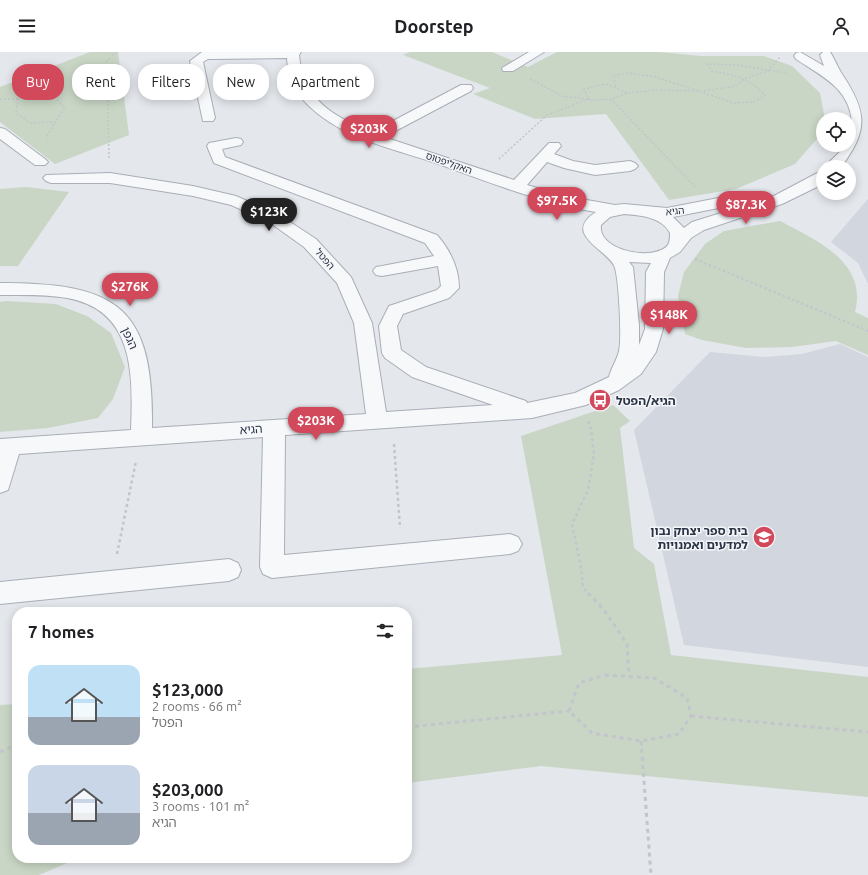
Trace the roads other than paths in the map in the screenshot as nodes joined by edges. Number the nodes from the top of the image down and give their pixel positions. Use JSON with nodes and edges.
{"nodes":[{"id":1,"x":538,"y":52,"type":"edge"},
{"id":2,"x":294,"y":53,"type":"edge"},
{"id":3,"x":829,"y":53,"type":"edge"},
{"id":4,"x":784,"y":54,"type":"edge"},
{"id":5,"x":800,"y":56,"type":"junction"},
{"id":6,"x":508,"y":68,"type":"road end"},
{"id":7,"x":844,"y":86,"type":"junction"},
{"id":8,"x":466,"y":88,"type":"dead end"},
{"id":9,"x":208,"y":118,"type":"dead end"},
{"id":10,"x":0,"y":132,"type":"edge"},
{"id":11,"x":373,"y":137,"type":"junction"},
{"id":12,"x":236,"y":142,"type":"dead end"},
{"id":13,"x":556,"y":144,"type":"dead end"},
{"id":14,"x":545,"y":156,"type":"junction"},
{"id":15,"x":839,"y":160,"type":"edge"},
{"id":16,"x":40,"y":162,"type":"dead end"},
{"id":17,"x":630,"y":166,"type":"dead end"},
{"id":18,"x":52,"y":178,"type":"dead end"},
{"id":19,"x":816,"y":181,"type":"edge"},
{"id":20,"x":524,"y":188,"type":"junction"},
{"id":21,"x":798,"y":189,"type":"junction"},
{"id":22,"x":614,"y":210,"type":"junction"},
{"id":23,"x":646,"y":211,"type":"junction"},
{"id":24,"x":594,"y":237,"type":"junction"},
{"id":25,"x":671,"y":249,"type":"junction"},
{"id":26,"x":613,"y":252,"type":"junction"},
{"id":27,"x":444,"y":260,"type":"junction"},
{"id":28,"x":382,"y":271,"type":"dead end"},
{"id":29,"x":0,"y":289,"type":"edge"},
{"id":30,"x":617,"y":381,"type":"junction"},
{"id":31,"x":532,"y":410,"type":"junction"},
{"id":32,"x":385,"y":420,"type":"junction"},
{"id":33,"x":274,"y":427,"type":"junction"},
{"id":34,"x":140,"y":437,"type":"junction"},
{"id":35,"x":5,"y":446,"type":"edge"},
{"id":36,"x":0,"y":484,"type":"edge"},
{"id":37,"x":510,"y":544,"type":"dead end"},
{"id":38,"x":229,"y":570,"type":"dead end"},
{"id":39,"x":0,"y":593,"type":"edge"}],
"edges":[{"from":1,"to":6,"type":"street"},
{"from":2,"to":9,"type":"street"},
{"from":2,"to":11,"type":"street","name":"האקליפטוס"},
{"from":3,"to":5,"type":"street"},
{"from":3,"to":7,"type":"street"},
{"from":4,"to":5,"type":"street"},
{"from":5,"to":7,"type":"street"},
{"from":7,"to":15,"type":"street"},
{"from":8,"to":11,"type":"street"},
{"from":10,"to":16,"type":"street"},
{"from":11,"to":20,"type":"street","name":"האקליפטוס"},
{"from":12,"to":27,"type":"street"},
{"from":13,"to":14,"type":"street"},
{"from":14,"to":17,"type":"street"},
{"from":14,"to":20,"type":"street"},
{"from":18,"to":32,"type":"street","name":"הפטל"},
{"from":19,"to":21,"type":"street","name":"הגיא"},
{"from":20,"to":22,"type":"street","name":"האקליפטוס"},
{"from":20,"to":24,"type":"street","name":"האקליפטוס"},
{"from":21,"to":23,"type":"street","name":"הגיא"},
{"from":21,"to":25,"type":"street","name":"הגיא"},
{"from":22,"to":23,"type":"street","name":"הגיא"},
{"from":22,"to":24,"type":"street"},
{"from":23,"to":25,"type":"street"},
{"from":24,"to":26,"type":"street","name":"האקליפטוס"},
{"from":25,"to":26,"type":"street"},
{"from":25,"to":30,"type":"street","name":"הגיא"},
{"from":26,"to":30,"type":"street"},
{"from":27,"to":28,"type":"street"},
{"from":27,"to":31,"type":"street"},
{"from":29,"to":34,"type":"street","name":"הגפן"},
{"from":30,"to":31,"type":"street","name":"הגיא"},
{"from":31,"to":32,"type":"street","name":"הגיא"},
{"from":32,"to":33,"type":"street","name":"הגיא"},
{"from":33,"to":34,"type":"street","name":"הגיא"},
{"from":33,"to":37,"type":"street"},
{"from":34,"to":35,"type":"street","name":"הגיא"},
{"from":35,"to":36,"type":"street"},
{"from":38,"to":39,"type":"street"}]}
